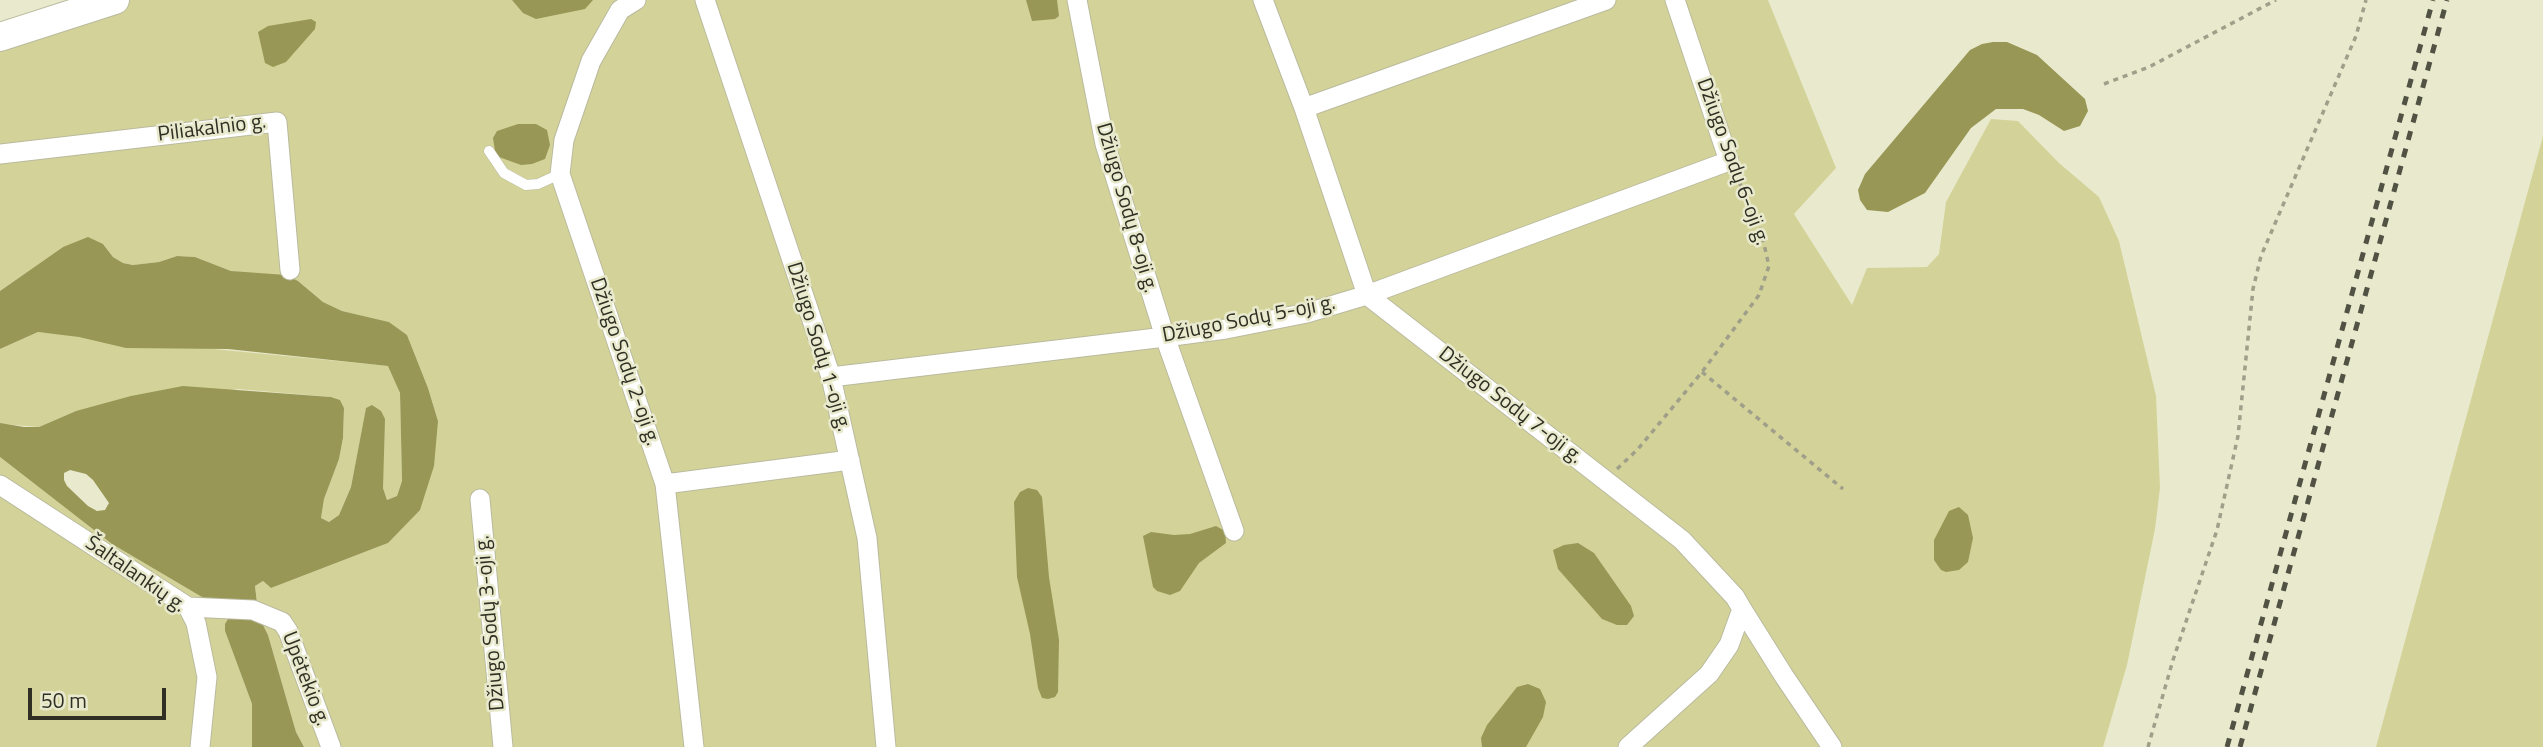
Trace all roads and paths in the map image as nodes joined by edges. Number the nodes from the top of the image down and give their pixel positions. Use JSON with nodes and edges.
{"nodes":[{"id":1,"x":115,"y":0,"type":"edge"},
{"id":2,"x":636,"y":0,"type":"edge"},
{"id":3,"x":705,"y":0,"type":"edge"},
{"id":4,"x":1077,"y":0,"type":"edge"},
{"id":5,"x":1264,"y":0,"type":"edge"},
{"id":6,"x":1606,"y":0,"type":"edge"},
{"id":7,"x":1675,"y":0,"type":"edge"},
{"id":8,"x":2276,"y":0,"type":"edge"},
{"id":9,"x":2366,"y":0,"type":"edge"},
{"id":10,"x":0,"y":37,"type":"edge"},
{"id":11,"x":2104,"y":84,"type":"dead end"},
{"id":12,"x":1304,"y":108,"type":"junction"},
{"id":13,"x":489,"y":151,"type":"dead end"},
{"id":14,"x":0,"y":154,"type":"edge"},
{"id":15,"x":1729,"y":161,"type":"junction"},
{"id":16,"x":560,"y":174,"type":"junction"},
{"id":17,"x":290,"y":270,"type":"dead end"},
{"id":18,"x":1367,"y":295,"type":"junction"},
{"id":19,"x":1165,"y":337,"type":"junction"},
{"id":20,"x":1702,"y":372,"type":"junction"},
{"id":21,"x":831,"y":377,"type":"junction"},
{"id":22,"x":850,"y":460,"type":"junction"},
{"id":23,"x":1605,"y":480,"type":"junction"},
{"id":24,"x":665,"y":484,"type":"junction"},
{"id":25,"x":0,"y":485,"type":"edge"},
{"id":26,"x":1843,"y":489,"type":"dead end"},
{"id":27,"x":480,"y":499,"type":"dead end"},
{"id":28,"x":1234,"y":531,"type":"dead end"},
{"id":29,"x":188,"y":607,"type":"junction"},
{"id":30,"x":1742,"y":609,"type":"junction"},
{"id":31,"x":200,"y":747,"type":"edge"},
{"id":32,"x":331,"y":747,"type":"edge"},
{"id":33,"x":503,"y":747,"type":"edge"},
{"id":34,"x":694,"y":747,"type":"edge"},
{"id":35,"x":886,"y":747,"type":"edge"},
{"id":36,"x":1628,"y":747,"type":"edge"},
{"id":37,"x":1832,"y":747,"type":"edge"},
{"id":38,"x":2148,"y":747,"type":"edge"}],
"edges":[{"from":1,"to":10,"type":"main road"},
{"from":2,"to":16,"type":"street","name":"Džiugo Sodų 2-oji g."},
{"from":3,"to":21,"type":"street","name":"Džiugo Sodų 1-oji g."},
{"from":4,"to":19,"type":"street","name":"Džiugo Sodų 8-oji g."},
{"from":5,"to":12,"type":"street"},
{"from":6,"to":12,"type":"street"},
{"from":7,"to":15,"type":"street","name":"Džiugo Sodų 6-oji g."},
{"from":8,"to":11,"type":"path"},
{"from":9,"to":38,"type":"path"},
{"from":12,"to":18,"type":"street"},
{"from":13,"to":16,"type":"lane"},
{"from":14,"to":17,"type":"street","name":"Piliakalnio g."},
{"from":15,"to":18,"type":"street","name":"Džiugo Sodų 5-oji g."},
{"from":15,"to":20,"type":"path","name":"Džiugo Sodų 6-oji g."},
{"from":16,"to":24,"type":"street","name":"Džiugo Sodų 2-oji g."},
{"from":18,"to":19,"type":"street","name":"Džiugo Sodų 5-oji g."},
{"from":18,"to":23,"type":"street","name":"Džiugo Sodų 7-oji g."},
{"from":19,"to":21,"type":"street","name":"Džiugo Sodų 5-oji g."},
{"from":19,"to":28,"type":"street","name":"Džiugo Sodų 8-oji g."},
{"from":20,"to":23,"type":"path","name":"Džiugo Sodų 6-oji g."},
{"from":20,"to":26,"type":"path"},
{"from":21,"to":22,"type":"street","name":"Džiugo Sodų 1-oji g."},
{"from":22,"to":24,"type":"street"},
{"from":22,"to":35,"type":"street","name":"Džiugo Sodų 1-oji g."},
{"from":23,"to":30,"type":"street","name":"Džiugo Sodų 7-oji g."},
{"from":24,"to":34,"type":"street","name":"Džiugo Sodų 2-oji g."},
{"from":25,"to":29,"type":"street","name":"Šaltalankių g."},
{"from":27,"to":33,"type":"street","name":"Džiugo Sodų 3-oji g."},
{"from":29,"to":31,"type":"street","name":"Šaltalankių g."},
{"from":29,"to":32,"type":"street","name":"Upėtekio g."},
{"from":30,"to":36,"type":"street"},
{"from":30,"to":37,"type":"street","name":"Džiugo Sodų 7-oji g."}]}
